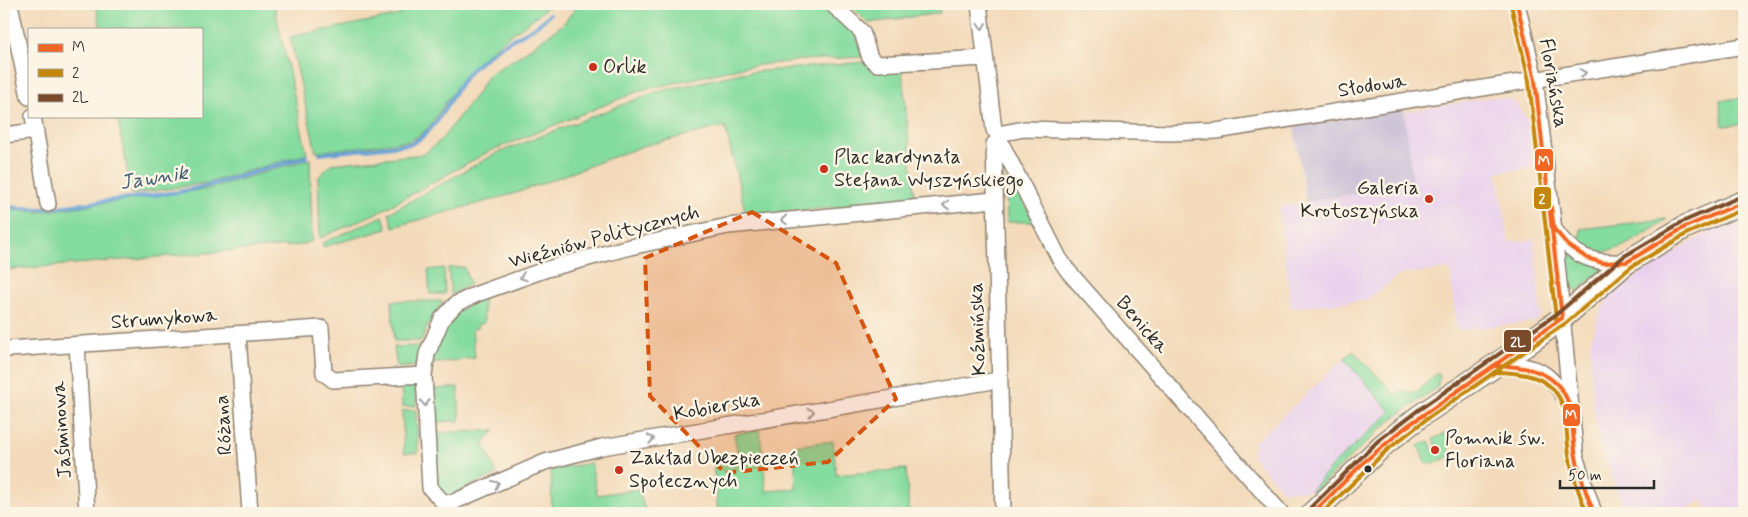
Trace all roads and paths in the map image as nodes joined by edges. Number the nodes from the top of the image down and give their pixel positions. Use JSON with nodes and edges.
{"nodes":[{"id":1,"x":10,"y":4,"type":"edge"},
{"id":2,"x":832,"y":4,"type":"edge"},
{"id":3,"x":979,"y":4,"type":"edge"},
{"id":4,"x":1517,"y":4,"type":"edge"},
{"id":5,"x":1744,"y":46,"type":"edge"},
{"id":6,"x":985,"y":53,"type":"junction"},
{"id":7,"x":1535,"y":80,"type":"junction"},
{"id":8,"x":28,"y":92,"type":"edge"},
{"id":9,"x":34,"y":124,"type":"edge"},
{"id":10,"x":4,"y":135,"type":"edge"},
{"id":11,"x":998,"y":137,"type":"junction"},
{"id":12,"x":994,"y":200,"type":"junction"},
{"id":13,"x":1744,"y":202,"type":"edge"},
{"id":14,"x":48,"y":204,"type":"dead end"},
{"id":15,"x":1554,"y":229,"type":"junction"},
{"id":16,"x":1627,"y":262,"type":"junction"},
{"id":17,"x":1562,"y":318,"type":"junction"},
{"id":18,"x":238,"y":334,"type":"junction"},
{"id":19,"x":77,"y":344,"type":"junction"},
{"id":20,"x":9,"y":349,"type":"dead end"},
{"id":21,"x":1494,"y":366,"type":"junction"},
{"id":22,"x":424,"y":375,"type":"junction"},
{"id":23,"x":999,"y":380,"type":"junction"},
{"id":24,"x":1569,"y":404,"type":"junction"},
{"id":25,"x":451,"y":508,"type":"edge"},
{"id":26,"x":87,"y":513,"type":"edge"},
{"id":27,"x":250,"y":513,"type":"edge"},
{"id":28,"x":1003,"y":513,"type":"edge"},
{"id":29,"x":1281,"y":513,"type":"edge"},
{"id":30,"x":1313,"y":513,"type":"edge"},
{"id":31,"x":1594,"y":513,"type":"edge"}],
"edges":[{"from":1,"to":8,"type":"street"},
{"from":2,"to":6,"type":"street"},
{"from":3,"to":6,"type":"street","name":"Koźmińska","one_way":true},
{"from":4,"to":7,"type":"street","name":"Floriańska"},
{"from":7,"to":5,"type":"street","name":"Słodowa","one_way":true},
{"from":6,"to":11,"type":"street","name":"Koźmińska"},
{"from":7,"to":11,"type":"street","name":"Słodowa"},
{"from":7,"to":15,"type":"street","name":"Floriańska"},
{"from":9,"to":10,"type":"street"},
{"from":9,"to":14,"type":"street"},
{"from":11,"to":12,"type":"street","name":"Koźmińska"},
{"from":11,"to":29,"type":"street","name":"Benicka"},
{"from":12,"to":22,"type":"street","name":"Więźniów Politycznych","one_way":true},
{"from":12,"to":23,"type":"street","name":"Koźmińska"},
{"from":13,"to":16,"type":"main road"},
{"from":15,"to":16,"type":"street"},
{"from":15,"to":17,"type":"street","name":"Floriańska"},
{"from":16,"to":17,"type":"main road"},
{"from":17,"to":21,"type":"main road"},
{"from":17,"to":24,"type":"street","name":"Floriańska"},
{"from":18,"to":19,"type":"street","name":"Strumykowa"},
{"from":18,"to":22,"type":"street","name":"Strumykowa"},
{"from":18,"to":27,"type":"street","name":"Różana"},
{"from":19,"to":20,"type":"street","name":"Strumykowa"},
{"from":19,"to":26,"type":"street","name":"Jaśminowa"},
{"from":21,"to":24,"type":"street"},
{"from":21,"to":30,"type":"main road"},
{"from":22,"to":25,"type":"street","name":"Więźniów Politycznych","one_way":true},
{"from":25,"to":23,"type":"street","name":"Kobierska","one_way":true},
{"from":23,"to":28,"type":"street","name":"Koźmińska"},
{"from":24,"to":31,"type":"street","name":"Floriańska"}]}
